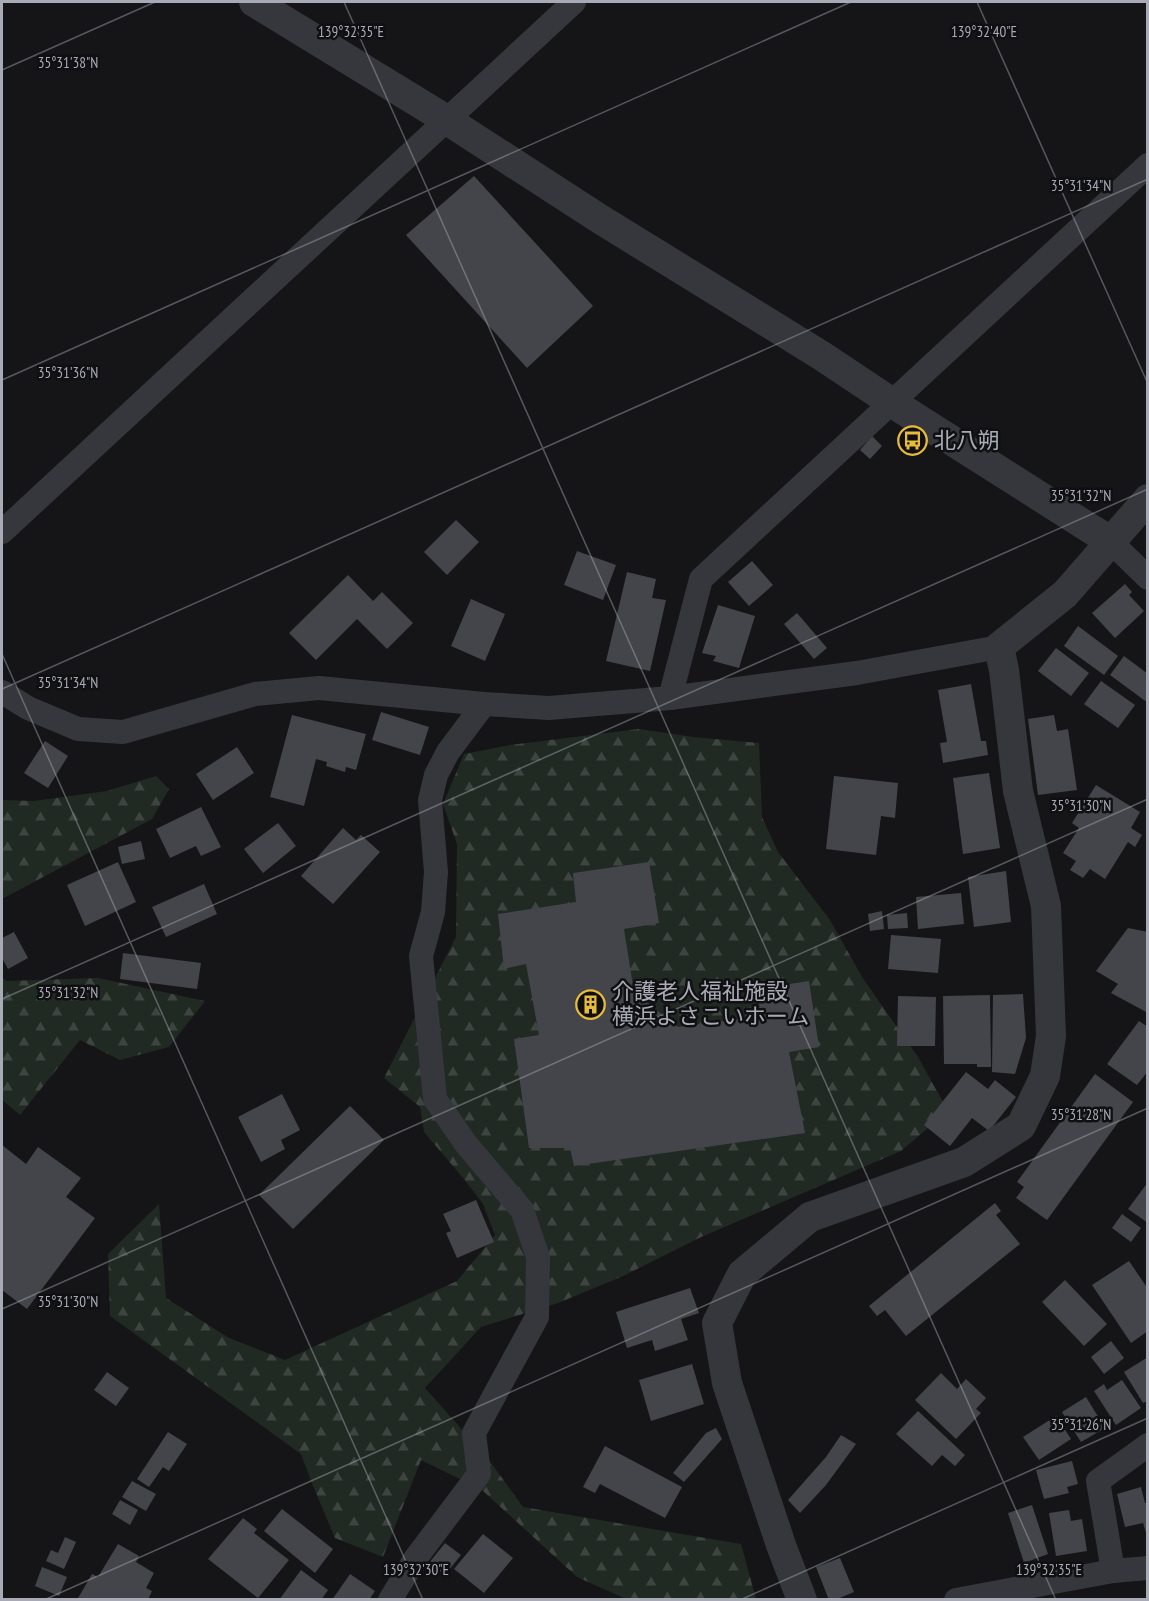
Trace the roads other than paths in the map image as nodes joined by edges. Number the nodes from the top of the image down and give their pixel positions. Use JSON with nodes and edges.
{"nodes":[{"id":1,"x":254,"y":2,"type":"edge"},
{"id":2,"x":574,"y":2,"type":"edge"},
{"id":3,"x":447,"y":120,"type":"junction"},
{"id":4,"x":1148,"y":165,"type":"edge"},
{"id":5,"x":891,"y":402,"type":"junction"},
{"id":6,"x":1148,"y":499,"type":"edge"},
{"id":7,"x":2,"y":532,"type":"edge"},
{"id":8,"x":1110,"y":542,"type":"junction"},
{"id":9,"x":1148,"y":578,"type":"edge"},
{"id":10,"x":999,"y":647,"type":"junction"},
{"id":11,"x":2,"y":692,"type":"edge"},
{"id":12,"x":670,"y":698,"type":"junction"},
{"id":13,"x":484,"y":705,"type":"junction"},
{"id":14,"x":1148,"y":1445,"type":"edge"},
{"id":15,"x":1148,"y":1568,"type":"edge"},
{"id":16,"x":1113,"y":1571,"type":"junction"},
{"id":17,"x":390,"y":1599,"type":"edge"},
{"id":18,"x":802,"y":1599,"type":"edge"},
{"id":19,"x":956,"y":1599,"type":"edge"}],
"edges":[{"from":1,"to":3,"type":"street"},
{"from":2,"to":3,"type":"street"},
{"from":3,"to":5,"type":"street"},
{"from":3,"to":7,"type":"street"},
{"from":4,"to":5,"type":"street"},
{"from":5,"to":8,"type":"street"},
{"from":5,"to":12,"type":"street"},
{"from":6,"to":8,"type":"street"},
{"from":8,"to":9,"type":"street"},
{"from":8,"to":10,"type":"street"},
{"from":10,"to":12,"type":"street"},
{"from":10,"to":18,"type":"street"},
{"from":11,"to":13,"type":"street"},
{"from":12,"to":13,"type":"street"},
{"from":13,"to":17,"type":"street"},
{"from":14,"to":16,"type":"street"},
{"from":15,"to":16,"type":"street"},
{"from":16,"to":19,"type":"street"}]}
